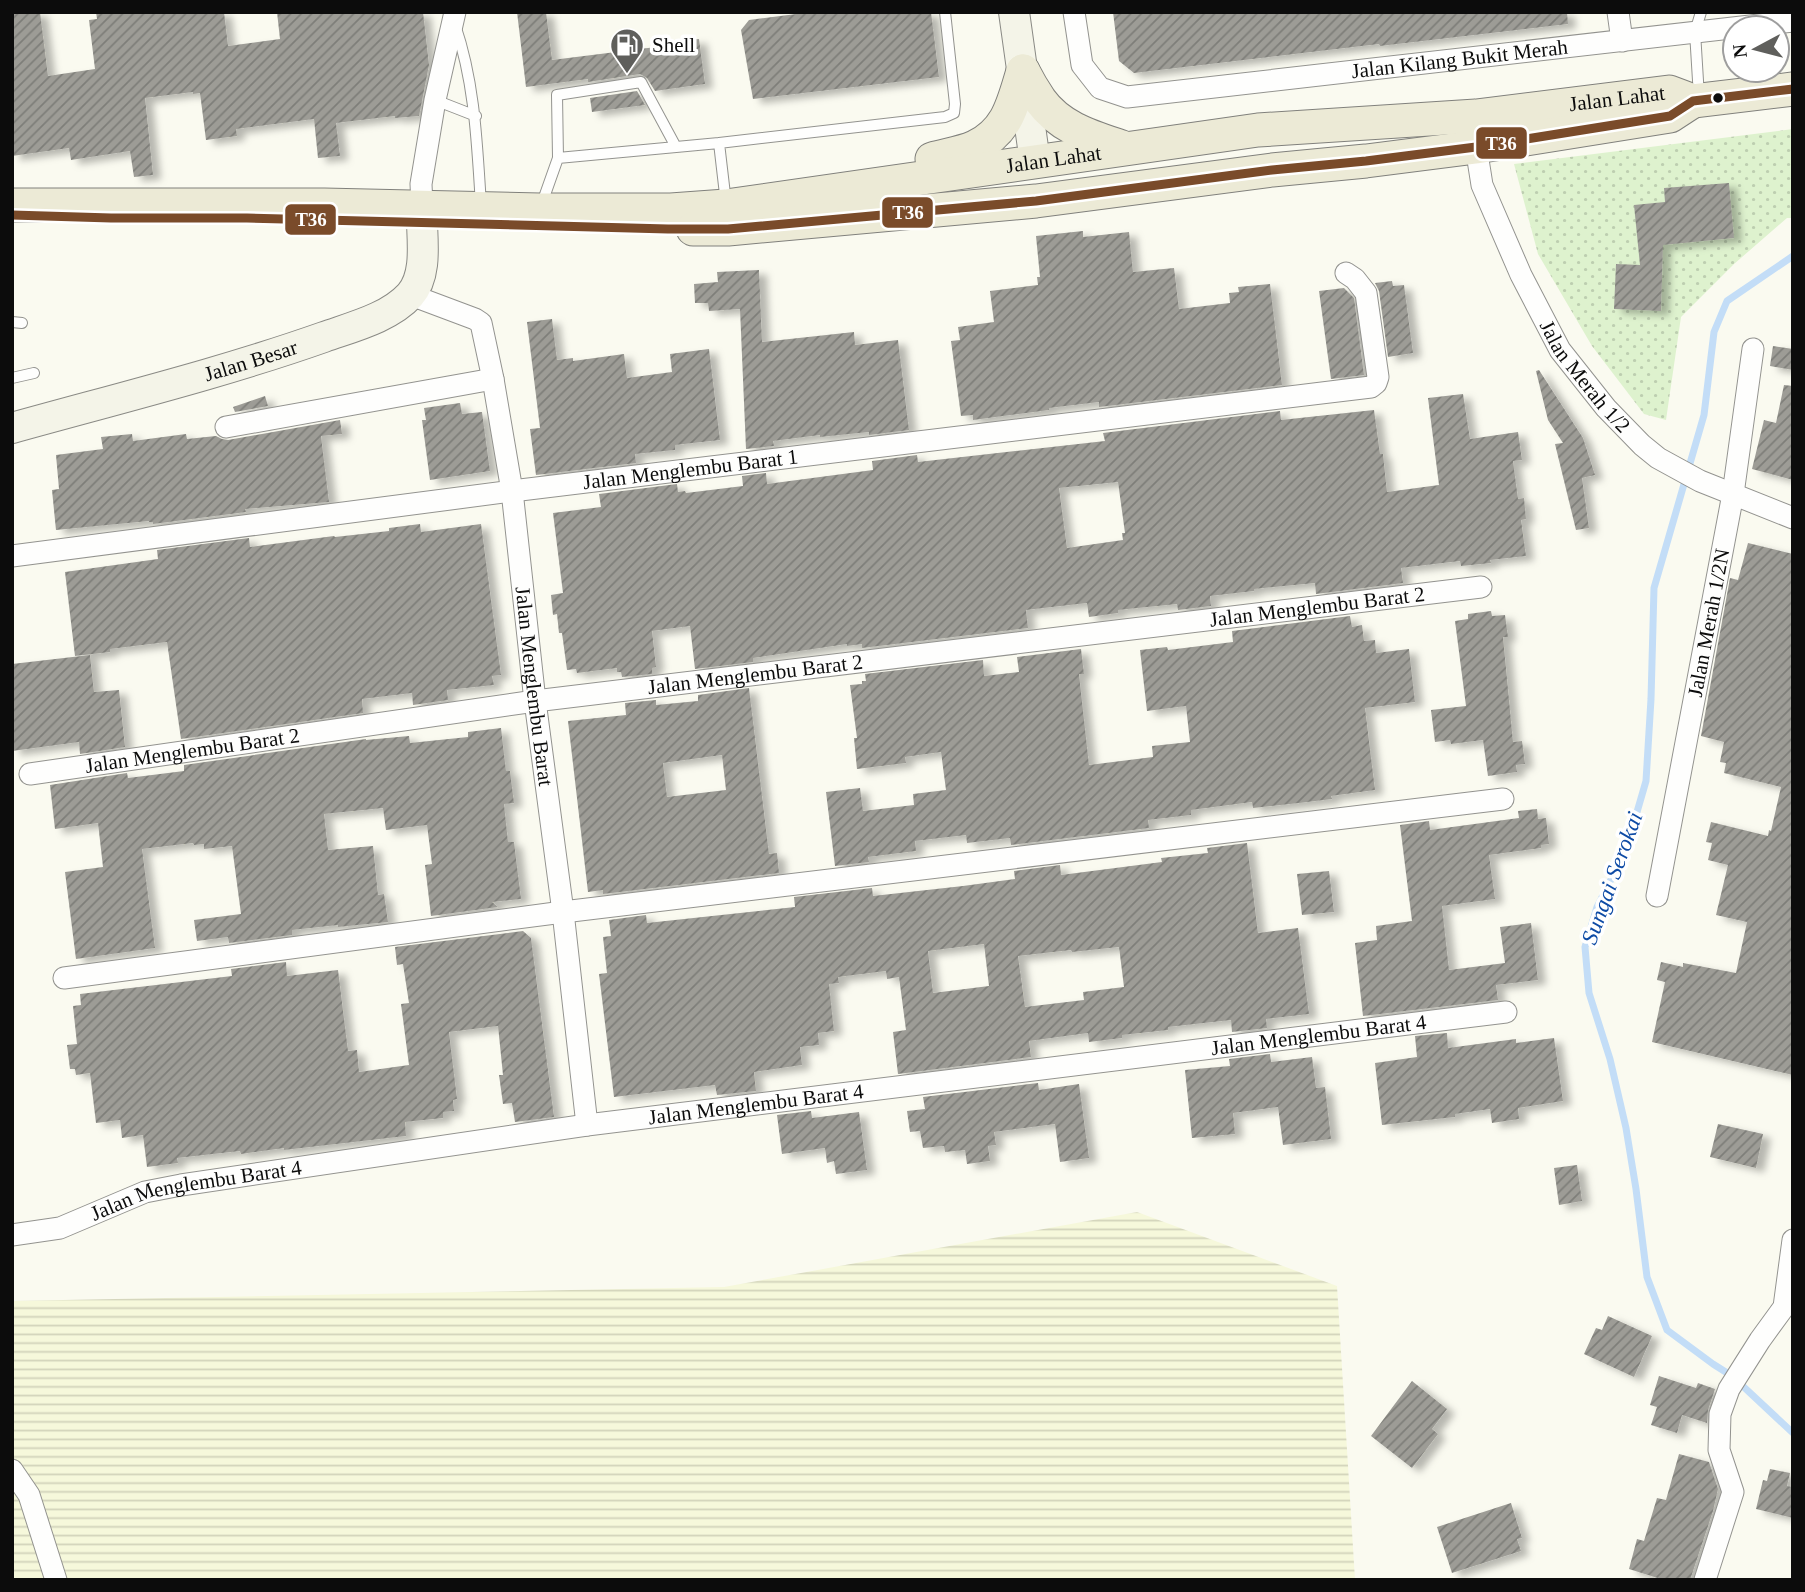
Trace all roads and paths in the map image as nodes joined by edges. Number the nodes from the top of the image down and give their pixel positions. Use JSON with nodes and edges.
{"nodes":[{"id":1,"x":945,"y":12,"type":"edge"},
{"id":2,"x":1014,"y":12,"type":"edge"},
{"id":3,"x":1074,"y":12,"type":"edge"},
{"id":4,"x":1618,"y":12,"type":"edge"},
{"id":5,"x":454,"y":16,"type":"edge"},
{"id":6,"x":1793,"y":21,"type":"edge"},
{"id":7,"x":1698,"y":22,"type":"edge"},
{"id":8,"x":1622,"y":41,"type":"junction"},
{"id":9,"x":1023,"y":71,"type":"junction"},
{"id":10,"x":1793,"y":89,"type":"edge"},
{"id":11,"x":1687,"y":97,"type":"junction"},
{"id":12,"x":435,"y":100,"type":"junction"},
{"id":13,"x":476,"y":116,"type":"junction"},
{"id":14,"x":1258,"y":130,"type":"junction"},
{"id":15,"x":719,"y":143,"type":"junction"},
{"id":16,"x":676,"y":147,"type":"junction"},
{"id":17,"x":1476,"y":147,"type":"junction"},
{"id":18,"x":1127,"y":149,"type":"junction"},
{"id":19,"x":558,"y":158,"type":"junction"},
{"id":20,"x":1035,"y":162,"type":"junction"},
{"id":21,"x":1272,"y":170,"type":"junction"},
{"id":22,"x":12,"y":205,"type":"edge"},
{"id":23,"x":481,"y":208,"type":"junction"},
{"id":24,"x":422,"y":211,"type":"junction"},
{"id":25,"x":12,"y":215,"type":"edge"},
{"id":26,"x":727,"y":217,"type":"junction"},
{"id":27,"x":539,"y":218,"type":"junction"},
{"id":28,"x":788,"y":223,"type":"junction"},
{"id":29,"x":1346,"y":273,"type":"dead end"},
{"id":30,"x":411,"y":295,"type":"junction"},
{"id":31,"x":1753,"y":349,"type":"dead end"},
{"id":32,"x":34,"y":373,"type":"dead end"},
{"id":33,"x":12,"y":377,"type":"edge"},
{"id":34,"x":493,"y":379,"type":"junction"},
{"id":35,"x":226,"y":427,"type":"dead end"},
{"id":36,"x":12,"y":428,"type":"edge"},
{"id":37,"x":512,"y":491,"type":"junction"},
{"id":38,"x":1733,"y":495,"type":"junction"},
{"id":39,"x":1793,"y":518,"type":"edge"},
{"id":40,"x":12,"y":556,"type":"edge"},
{"id":41,"x":1481,"y":587,"type":"dead end"},
{"id":42,"x":536,"y":701,"type":"junction"},
{"id":43,"x":30,"y":774,"type":"dead end"},
{"id":44,"x":1503,"y":799,"type":"dead end"},
{"id":45,"x":1657,"y":896,"type":"dead end"},
{"id":46,"x":563,"y":912,"type":"junction"},
{"id":47,"x":64,"y":978,"type":"dead end"},
{"id":48,"x":1506,"y":1012,"type":"dead end"},
{"id":49,"x":587,"y":1125,"type":"junction"},
{"id":50,"x":12,"y":1235,"type":"edge"},
{"id":51,"x":1793,"y":1240,"type":"edge"},
{"id":52,"x":12,"y":1470,"type":"edge"},
{"id":53,"x":57,"y":1580,"type":"edge"},
{"id":54,"x":1705,"y":1580,"type":"edge"}],
"edges":[{"from":1,"to":15,"type":"lane"},
{"from":2,"to":9,"type":"main road"},
{"from":3,"to":8,"type":"street","name":"Jalan Kilang Bukit Merah"},
{"from":4,"to":8,"type":"street"},
{"from":5,"to":12,"type":"street"},
{"from":5,"to":13,"type":"lane"},
{"from":6,"to":7,"type":"street","name":"Jalan Kilang Bukit Merah"},
{"from":7,"to":8,"type":"street","name":"Jalan Kilang Bukit Merah"},
{"from":7,"to":11,"type":"lane"},
{"from":9,"to":18,"type":"main road"},
{"from":9,"to":20,"type":"main road"},
{"from":9,"to":26,"type":"main road"},
{"from":10,"to":11,"type":"main road","name":"Jalan Lahat"},
{"from":11,"to":14,"type":"main road","name":"Jalan Lahat"},
{"from":11,"to":17,"type":"main road","name":"Jalan Lahat"},
{"from":12,"to":13,"type":"lane"},
{"from":12,"to":24,"type":"street"},
{"from":13,"to":23,"type":"lane"},
{"from":14,"to":17,"type":"main road"},
{"from":14,"to":18,"type":"main road","name":"Jalan Lahat"},
{"from":15,"to":16,"type":"lane"},
{"from":15,"to":26,"type":"lane"},
{"from":16,"to":19,"type":"lane"},
{"from":16,"to":19,"type":"lane"},
{"from":17,"to":21,"type":"main road","name":"Jalan Lahat"},
{"from":17,"to":38,"type":"street","name":"Jalan Merah 1/2"},
{"from":18,"to":20,"type":"main road","name":"Jalan Lahat"},
{"from":19,"to":27,"type":"lane"},
{"from":20,"to":21,"type":"main road"},
{"from":20,"to":26,"type":"main road","name":"Jalan Lahat"},
{"from":20,"to":28,"type":"main road"},
{"from":21,"to":28,"type":"main road","name":"Jalan Lahat"},
{"from":22,"to":24,"type":"main road"},
{"from":23,"to":24,"type":"main road","name":"Jalan Lahat"},
{"from":23,"to":27,"type":"main road","name":"Jalan Lahat"},
{"from":24,"to":25,"type":"main road"},
{"from":24,"to":27,"type":"main road","name":"Jalan Lahat"},
{"from":24,"to":30,"type":"main road"},
{"from":26,"to":27,"type":"main road","name":"Jalan Lahat"},
{"from":26,"to":28,"type":"main road","name":"Jalan Lahat"},
{"from":29,"to":37,"type":"street","name":"Jalan Menglembu Barat 1"},
{"from":30,"to":34,"type":"street","name":"Jalan Menglembu Barat"},
{"from":30,"to":36,"type":"main road","name":"Jalan Besar"},
{"from":31,"to":38,"type":"street","name":"Jalan Merah 1/2N"},
{"from":32,"to":33,"type":"lane"},
{"from":34,"to":35,"type":"street"},
{"from":34,"to":37,"type":"street","name":"Jalan Menglembu Barat"},
{"from":37,"to":40,"type":"street","name":"Jalan Menglembu Barat 1"},
{"from":37,"to":42,"type":"street","name":"Jalan Menglembu Barat"},
{"from":38,"to":39,"type":"street","name":"Jalan Merah 1/2"},
{"from":38,"to":45,"type":"street","name":"Jalan Merah 1/2N"},
{"from":41,"to":42,"type":"street","name":"Jalan Menglembu Barat 2"},
{"from":42,"to":43,"type":"street","name":"Jalan Menglembu Barat 2"},
{"from":42,"to":46,"type":"street","name":"Jalan Menglembu Barat"},
{"from":44,"to":46,"type":"street"},
{"from":46,"to":47,"type":"street"},
{"from":46,"to":49,"type":"street","name":"Jalan Menglembu Barat"},
{"from":48,"to":49,"type":"street","name":"Jalan Menglembu Barat 4"},
{"from":49,"to":50,"type":"street","name":"Jalan Menglembu Barat 4"},
{"from":51,"to":54,"type":"street"},
{"from":52,"to":53,"type":"street"}]}
